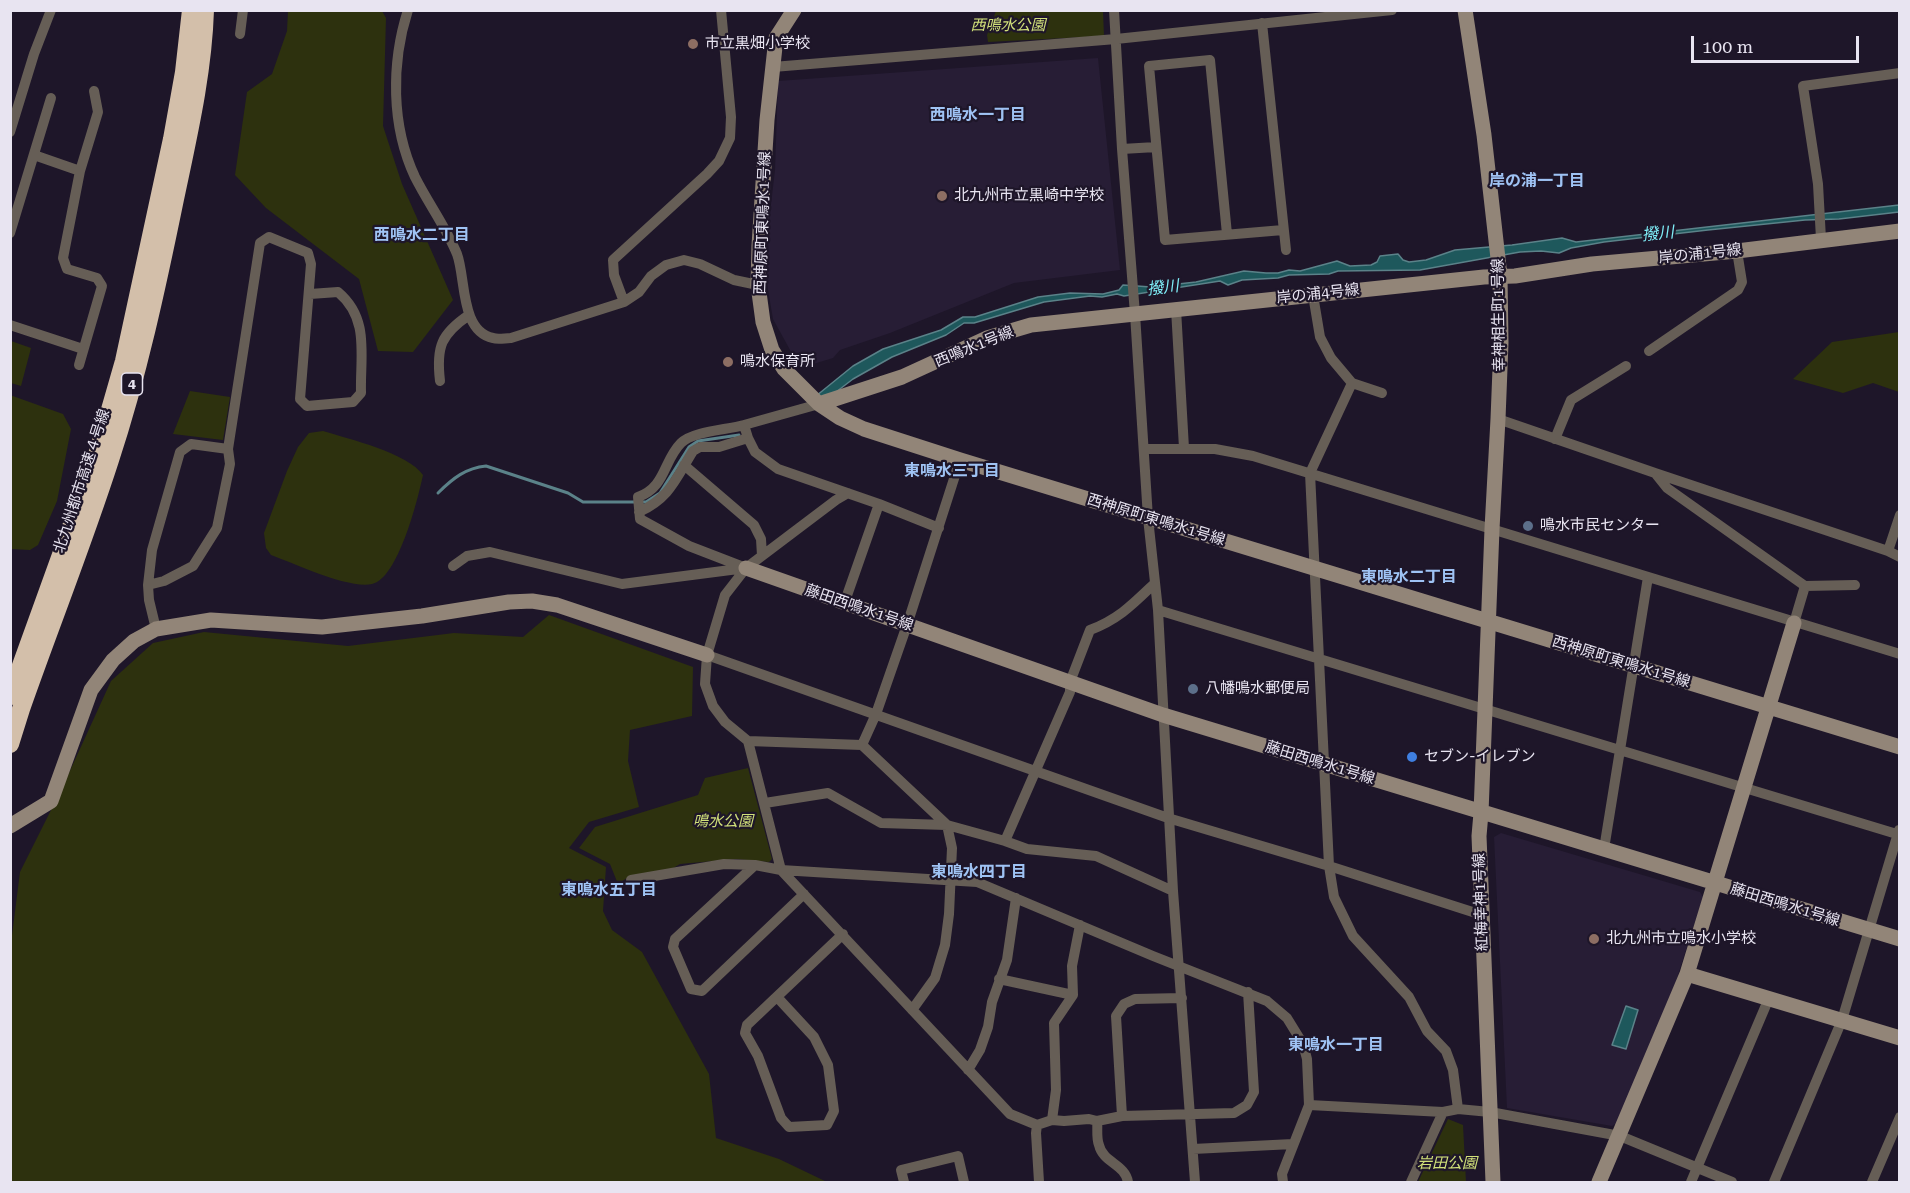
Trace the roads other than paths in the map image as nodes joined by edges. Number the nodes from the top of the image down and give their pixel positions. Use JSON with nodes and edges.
{"nodes":[{"id":1,"x":51,"y":10,"type":"edge"},
{"id":2,"x":191,"y":10,"type":"edge"},
{"id":3,"x":205,"y":10,"type":"edge"},
{"id":4,"x":243,"y":10,"type":"edge"},
{"id":5,"x":408,"y":10,"type":"edge"},
{"id":6,"x":721,"y":10,"type":"edge"},
{"id":7,"x":794,"y":10,"type":"edge"},
{"id":8,"x":1114,"y":10,"type":"edge"},
{"id":9,"x":1392,"y":10,"type":"edge"},
{"id":10,"x":1468,"y":12,"type":"edge"},
{"id":11,"x":1291,"y":15,"type":"edge"},
{"id":12,"x":1262,"y":23,"type":"junction"},
{"id":13,"x":240,"y":34,"type":"dead end"},
{"id":14,"x":1116,"y":39,"type":"junction"},
{"id":15,"x":773,"y":67,"type":"junction"},
{"id":16,"x":1899,"y":73,"type":"edge"},
{"id":17,"x":94,"y":91,"type":"dead end"},
{"id":18,"x":51,"y":98,"type":"dead end"},
{"id":19,"x":10,"y":132,"type":"edge"},
{"id":20,"x":1156,"y":147,"type":"junction"},
{"id":21,"x":1122,"y":149,"type":"junction"},
{"id":22,"x":34,"y":155,"type":"junction"},
{"id":23,"x":80,"y":171,"type":"junction"},
{"id":24,"x":1283,"y":230,"type":"junction"},
{"id":25,"x":1899,"y":231,"type":"edge"},
{"id":26,"x":10,"y":233,"type":"edge"},
{"id":27,"x":1821,"y":233,"type":"junction"},
{"id":28,"x":1227,"y":234,"type":"junction"},
{"id":29,"x":1286,"y":250,"type":"dead end"},
{"id":30,"x":1737,"y":251,"type":"junction"},
{"id":31,"x":1500,"y":276,"type":"junction"},
{"id":32,"x":758,"y":285,"type":"junction"},
{"id":33,"x":310,"y":294,"type":"junction"},
{"id":34,"x":1313,"y":295,"type":"junction"},
{"id":35,"x":624,"y":302,"type":"junction"},
{"id":36,"x":1176,"y":309,"type":"junction"},
{"id":37,"x":1135,"y":311,"type":"junction"},
{"id":38,"x":469,"y":315,"type":"junction"},
{"id":39,"x":10,"y":325,"type":"edge"},
{"id":40,"x":83,"y":349,"type":"junction"},
{"id":41,"x":1649,"y":351,"type":"dead end"},
{"id":42,"x":78,"y":365,"type":"dead end"},
{"id":43,"x":1626,"y":366,"type":"dead end"},
{"id":44,"x":440,"y":381,"type":"dead end"},
{"id":45,"x":1352,"y":383,"type":"junction"},
{"id":46,"x":1382,"y":393,"type":"dead end"},
{"id":47,"x":819,"y":404,"type":"junction"},
{"id":48,"x":1498,"y":419,"type":"junction"},
{"id":49,"x":744,"y":425,"type":"junction"},
{"id":50,"x":748,"y":438,"type":"junction"},
{"id":51,"x":1555,"y":439,"type":"junction"},
{"id":52,"x":1184,"y":448,"type":"junction"},
{"id":53,"x":228,"y":449,"type":"junction"},
{"id":54,"x":1144,"y":449,"type":"junction"},
{"id":55,"x":960,"y":459,"type":"junction"},
{"id":56,"x":684,"y":465,"type":"junction"},
{"id":57,"x":1310,"y":473,"type":"junction"},
{"id":58,"x":1655,"y":473,"type":"junction"},
{"id":59,"x":848,"y":493,"type":"junction"},
{"id":60,"x":879,"y":504,"type":"junction"},
{"id":61,"x":638,"y":506,"type":"junction"},
{"id":62,"x":1899,"y":515,"type":"edge"},
{"id":63,"x":1148,"y":518,"type":"junction"},
{"id":64,"x":939,"y":528,"type":"junction"},
{"id":65,"x":1491,"y":529,"type":"junction"},
{"id":66,"x":1888,"y":551,"type":"junction"},
{"id":67,"x":762,"y":556,"type":"junction"},
{"id":68,"x":1899,"y":556,"type":"edge"},
{"id":69,"x":453,"y":566,"type":"dead end"},
{"id":70,"x":746,"y":568,"type":"junction"},
{"id":71,"x":1315,"y":568,"type":"junction"},
{"id":72,"x":1648,"y":578,"type":"junction"},
{"id":73,"x":1155,"y":583,"type":"junction"},
{"id":74,"x":148,"y":585,"type":"junction"},
{"id":75,"x":1855,"y":585,"type":"dead end"},
{"id":76,"x":1805,"y":586,"type":"junction"},
{"id":77,"x":844,"y":604,"type":"junction"},
{"id":78,"x":1158,"y":610,"type":"junction"},
{"id":79,"x":1489,"y":622,"type":"junction"},
{"id":80,"x":1794,"y":623,"type":"junction"},
{"id":81,"x":907,"y":625,"type":"junction"},
{"id":82,"x":156,"y":628,"type":"junction"},
{"id":83,"x":1899,"y":654,"type":"edge"},
{"id":84,"x":707,"y":655,"type":"junction"},
{"id":85,"x":1319,"y":658,"type":"junction"},
{"id":86,"x":1633,"y":665,"type":"junction"},
{"id":87,"x":1070,"y":682,"type":"junction"},
{"id":88,"x":10,"y":696,"type":"edge"},
{"id":89,"x":1768,"y":707,"type":"junction"},
{"id":90,"x":1485,"y":709,"type":"junction"},
{"id":91,"x":876,"y":714,"type":"junction"},
{"id":92,"x":1163,"y":715,"type":"junction"},
{"id":93,"x":747,"y":741,"type":"junction"},
{"id":94,"x":10,"y":744,"type":"edge"},
{"id":95,"x":862,"y":745,"type":"junction"},
{"id":96,"x":1899,"y":747,"type":"edge"},
{"id":97,"x":1620,"y":750,"type":"junction"},
{"id":98,"x":1325,"y":765,"type":"junction"},
{"id":99,"x":1035,"y":772,"type":"junction"},
{"id":100,"x":1744,"y":787,"type":"junction"},
{"id":101,"x":765,"y":803,"type":"junction"},
{"id":102,"x":1481,"y":813,"type":"junction"},
{"id":103,"x":1168,"y":818,"type":"junction"},
{"id":104,"x":947,"y":825,"type":"junction"},
{"id":105,"x":10,"y":826,"type":"edge"},
{"id":106,"x":1899,"y":833,"type":"edge"},
{"id":107,"x":1005,"y":840,"type":"junction"},
{"id":108,"x":1604,"y":849,"type":"junction"},
{"id":109,"x":755,"y":865,"type":"junction"},
{"id":110,"x":1329,"y":866,"type":"junction"},
{"id":111,"x":781,"y":870,"type":"junction"},
{"id":112,"x":951,"y":879,"type":"junction"},
{"id":113,"x":630,"y":880,"type":"dead end"},
{"id":114,"x":1715,"y":884,"type":"junction"},
{"id":115,"x":1173,"y":891,"type":"junction"},
{"id":116,"x":804,"y":894,"type":"junction"},
{"id":117,"x":1016,"y":898,"type":"junction"},
{"id":118,"x":1482,"y":915,"type":"junction"},
{"id":119,"x":1080,"y":925,"type":"junction"},
{"id":120,"x":1870,"y":931,"type":"junction"},
{"id":121,"x":843,"y":934,"type":"junction"},
{"id":122,"x":1899,"y":939,"type":"edge"},
{"id":123,"x":1180,"y":965,"type":"junction"},
{"id":124,"x":1687,"y":974,"type":"junction"},
{"id":125,"x":999,"y":979,"type":"junction"},
{"id":126,"x":1248,"y":992,"type":"junction"},
{"id":127,"x":1072,"y":995,"type":"junction"},
{"id":128,"x":777,"y":998,"type":"junction"},
{"id":129,"x":1182,"y":998,"type":"junction"},
{"id":130,"x":1769,"y":998,"type":"junction"},
{"id":131,"x":912,"y":1010,"type":"junction"},
{"id":132,"x":1842,"y":1020,"type":"junction"},
{"id":133,"x":1899,"y":1038,"type":"edge"},
{"id":134,"x":968,"y":1070,"type":"junction"},
{"id":135,"x":1309,"y":1105,"type":"junction"},
{"id":136,"x":1458,"y":1109,"type":"junction"},
{"id":137,"x":1443,"y":1112,"type":"junction"},
{"id":138,"x":1490,"y":1112,"type":"junction"},
{"id":139,"x":1191,"y":1113,"type":"junction"},
{"id":140,"x":1122,"y":1116,"type":"junction"},
{"id":141,"x":1899,"y":1117,"type":"edge"},
{"id":142,"x":1052,"y":1120,"type":"junction"},
{"id":143,"x":1097,"y":1121,"type":"junction"},
{"id":144,"x":1037,"y":1125,"type":"junction"},
{"id":145,"x":1620,"y":1136,"type":"junction"},
{"id":146,"x":1293,"y":1144,"type":"junction"},
{"id":147,"x":1193,"y":1149,"type":"junction"},
{"id":148,"x":1698,"y":1168,"type":"junction"},
{"id":149,"x":904,"y":1182,"type":"edge"},
{"id":150,"x":964,"y":1182,"type":"edge"},
{"id":151,"x":1039,"y":1182,"type":"edge"},
{"id":152,"x":1128,"y":1182,"type":"edge"},
{"id":153,"x":1195,"y":1182,"type":"edge"},
{"id":154,"x":1283,"y":1182,"type":"edge"},
{"id":155,"x":1411,"y":1182,"type":"edge"},
{"id":156,"x":1493,"y":1182,"type":"edge"},
{"id":157,"x":1599,"y":1182,"type":"edge"},
{"id":158,"x":1691,"y":1182,"type":"edge"},
{"id":159,"x":1732,"y":1182,"type":"edge"},
{"id":160,"x":1774,"y":1182,"type":"edge"},
{"id":161,"x":1872,"y":1182,"type":"edge"}],
"edges":[{"from":1,"to":19,"type":"street"},
{"from":2,"to":88,"type":"highway","name":"北九州都市高速４号線","number":"4"},
{"from":3,"to":94,"type":"highway","name":"北九州都市高速４号線","number":"4"},
{"from":4,"to":13,"type":"street"},
{"from":5,"to":38,"type":"street"},
{"from":6,"to":35,"type":"street"},
{"from":7,"to":15,"type":"street","name":"西神原町東鳴水1号線"},
{"from":8,"to":14,"type":"street"},
{"from":9,"to":11,"type":"street"},
{"from":10,"to":31,"type":"street","name":"幸神相生町1号線"},
{"from":11,"to":12,"type":"street"},
{"from":12,"to":14,"type":"street"},
{"from":12,"to":24,"type":"street"},
{"from":14,"to":15,"type":"street"},
{"from":14,"to":21,"type":"street"},
{"from":15,"to":32,"type":"street","name":"西神原町東鳴水1号線"},
{"from":16,"to":27,"type":"street"},
{"from":17,"to":23,"type":"street"},
{"from":18,"to":22,"type":"street"},
{"from":20,"to":21,"type":"street"},
{"from":20,"to":28,"type":"street"},
{"from":20,"to":28,"type":"street"},
{"from":21,"to":37,"type":"street"},
{"from":22,"to":23,"type":"street"},
{"from":22,"to":26,"type":"street"},
{"from":23,"to":40,"type":"street"},
{"from":24,"to":28,"type":"street"},
{"from":24,"to":29,"type":"street"},
{"from":25,"to":27,"type":"street","name":"岸の浦1号線"},
{"from":27,"to":30,"type":"street","name":"岸の浦1号線"},
{"from":30,"to":31,"type":"street","name":"岸の浦1号線"},
{"from":30,"to":41,"type":"street"},
{"from":31,"to":34,"type":"street","name":"岸の浦4号線"},
{"from":31,"to":48,"type":"street","name":"幸神相生町1号線"},
{"from":32,"to":35,"type":"street"},
{"from":32,"to":47,"type":"street","name":"西神原町東鳴水1号線"},
{"from":33,"to":33,"type":"street"},
{"from":33,"to":53,"type":"street"},
{"from":34,"to":36,"type":"street","name":"岸の浦4号線"},
{"from":34,"to":45,"type":"street"},
{"from":35,"to":38,"type":"street"},
{"from":36,"to":37,"type":"street","name":"岸の浦4号線"},
{"from":36,"to":52,"type":"street"},
{"from":37,"to":47,"type":"street","name":"西鳴水1号線"},
{"from":37,"to":54,"type":"street"},
{"from":38,"to":44,"type":"street"},
{"from":39,"to":40,"type":"street"},
{"from":40,"to":42,"type":"street"},
{"from":43,"to":51,"type":"street"},
{"from":45,"to":46,"type":"street"},
{"from":45,"to":57,"type":"street"},
{"from":47,"to":49,"type":"street"},
{"from":47,"to":55,"type":"street","name":"西神原町東鳴水1号線"},
{"from":48,"to":51,"type":"street"},
{"from":48,"to":65,"type":"street","name":"幸神相生町1号線"},
{"from":49,"to":50,"type":"street"},
{"from":49,"to":61,"type":"street"},
{"from":50,"to":56,"type":"street"},
{"from":50,"to":59,"type":"street"},
{"from":51,"to":58,"type":"street"},
{"from":52,"to":54,"type":"street"},
{"from":52,"to":57,"type":"street"},
{"from":53,"to":74,"type":"street"},
{"from":53,"to":74,"type":"street"},
{"from":54,"to":63,"type":"street"},
{"from":55,"to":63,"type":"street","name":"西神原町東鳴水1号線"},
{"from":55,"to":64,"type":"street"},
{"from":56,"to":61,"type":"street"},
{"from":56,"to":67,"type":"street"},
{"from":57,"to":65,"type":"street"},
{"from":57,"to":71,"type":"street"},
{"from":58,"to":66,"type":"street"},
{"from":58,"to":76,"type":"street"},
{"from":59,"to":60,"type":"street"},
{"from":59,"to":67,"type":"street"},
{"from":60,"to":64,"type":"street"},
{"from":60,"to":77,"type":"street"},
{"from":61,"to":70,"type":"street"},
{"from":62,"to":66,"type":"street"},
{"from":63,"to":71,"type":"street","name":"西神原町東鳴水1号線"},
{"from":63,"to":73,"type":"street"},
{"from":64,"to":81,"type":"street"},
{"from":65,"to":72,"type":"street"},
{"from":65,"to":79,"type":"street","name":"幸神相生町1号線"},
{"from":66,"to":68,"type":"street"},
{"from":67,"to":70,"type":"street"},
{"from":69,"to":70,"type":"street"},
{"from":70,"to":77,"type":"street","name":"藤田西鳴水1号線"},
{"from":70,"to":84,"type":"street"},
{"from":71,"to":79,"type":"street","name":"西神原町東鳴水1号線"},
{"from":71,"to":85,"type":"street"},
{"from":72,"to":80,"type":"street"},
{"from":72,"to":86,"type":"street"},
{"from":73,"to":78,"type":"street"},
{"from":73,"to":87,"type":"street"},
{"from":74,"to":82,"type":"street"},
{"from":75,"to":76,"type":"street"},
{"from":76,"to":80,"type":"street"},
{"from":77,"to":81,"type":"street","name":"藤田西鳴水1号線"},
{"from":78,"to":85,"type":"street"},
{"from":78,"to":92,"type":"street"},
{"from":79,"to":86,"type":"street","name":"西神原町東鳴水1号線"},
{"from":79,"to":90,"type":"street","name":"紅梅幸神1号線"},
{"from":80,"to":83,"type":"street"},
{"from":80,"to":89,"type":"street"},
{"from":81,"to":87,"type":"street","name":"藤田西鳴水1号線"},
{"from":81,"to":91,"type":"street"},
{"from":82,"to":84,"type":"street"},
{"from":82,"to":105,"type":"street"},
{"from":84,"to":91,"type":"street"},
{"from":84,"to":93,"type":"street"},
{"from":85,"to":90,"type":"street"},
{"from":85,"to":98,"type":"street"},
{"from":86,"to":89,"type":"street","name":"西神原町東鳴水1号線"},
{"from":86,"to":97,"type":"street"},
{"from":87,"to":92,"type":"street","name":"藤田西鳴水1号線"},
{"from":87,"to":99,"type":"street"},
{"from":89,"to":96,"type":"street","name":"西神原町東鳴水1号線"},
{"from":89,"to":100,"type":"street"},
{"from":90,"to":97,"type":"street"},
{"from":90,"to":102,"type":"street","name":"紅梅幸神1号線"},
{"from":91,"to":95,"type":"street"},
{"from":91,"to":99,"type":"street"},
{"from":92,"to":98,"type":"street","name":"藤田西鳴水1号線"},
{"from":92,"to":103,"type":"street"},
{"from":93,"to":95,"type":"street"},
{"from":93,"to":101,"type":"street"},
{"from":95,"to":104,"type":"street"},
{"from":97,"to":100,"type":"street"},
{"from":97,"to":108,"type":"street"},
{"from":98,"to":102,"type":"street","name":"藤田西鳴水1号線"},
{"from":98,"to":110,"type":"street"},
{"from":99,"to":103,"type":"street"},
{"from":99,"to":107,"type":"street"},
{"from":100,"to":106,"type":"street"},
{"from":100,"to":114,"type":"street"},
{"from":101,"to":104,"type":"street"},
{"from":101,"to":111,"type":"street"},
{"from":102,"to":108,"type":"street","name":"藤田西鳴水1号線"},
{"from":102,"to":118,"type":"street","name":"紅梅幸神1号線"},
{"from":103,"to":110,"type":"street"},
{"from":103,"to":115,"type":"street"},
{"from":104,"to":107,"type":"street"},
{"from":104,"to":112,"type":"street"},
{"from":106,"to":120,"type":"street"},
{"from":107,"to":115,"type":"street"},
{"from":108,"to":114,"type":"street","name":"藤田西鳴水1号線"},
{"from":109,"to":111,"type":"street"},
{"from":109,"to":113,"type":"street"},
{"from":109,"to":116,"type":"street"},
{"from":110,"to":118,"type":"street"},
{"from":110,"to":136,"type":"street"},
{"from":111,"to":112,"type":"street"},
{"from":111,"to":116,"type":"street"},
{"from":112,"to":117,"type":"street"},
{"from":112,"to":131,"type":"street"},
{"from":114,"to":120,"type":"street","name":"藤田西鳴水1号線"},
{"from":114,"to":124,"type":"street"},
{"from":115,"to":123,"type":"street"},
{"from":116,"to":121,"type":"street"},
{"from":117,"to":119,"type":"street"},
{"from":117,"to":125,"type":"street"},
{"from":118,"to":138,"type":"street","name":"紅梅幸神1号線"},
{"from":119,"to":123,"type":"street"},
{"from":119,"to":127,"type":"street"},
{"from":120,"to":122,"type":"street","name":"藤田西鳴水1号線"},
{"from":120,"to":132,"type":"street"},
{"from":121,"to":128,"type":"street"},
{"from":121,"to":131,"type":"street"},
{"from":123,"to":126,"type":"street"},
{"from":123,"to":129,"type":"street"},
{"from":124,"to":130,"type":"street"},
{"from":124,"to":145,"type":"street"},
{"from":125,"to":127,"type":"street"},
{"from":125,"to":134,"type":"street"},
{"from":126,"to":135,"type":"street"},
{"from":126,"to":139,"type":"street"},
{"from":127,"to":142,"type":"street"},
{"from":128,"to":128,"type":"street"},
{"from":129,"to":139,"type":"street"},
{"from":129,"to":140,"type":"street"},
{"from":130,"to":132,"type":"street"},
{"from":130,"to":148,"type":"street"},
{"from":131,"to":134,"type":"street"},
{"from":132,"to":133,"type":"street"},
{"from":132,"to":160,"type":"street"},
{"from":134,"to":144,"type":"street"},
{"from":135,"to":137,"type":"street"},
{"from":135,"to":146,"type":"street"},
{"from":136,"to":137,"type":"street"},
{"from":136,"to":138,"type":"street"},
{"from":137,"to":155,"type":"street"},
{"from":138,"to":145,"type":"street"},
{"from":138,"to":156,"type":"street","name":"紅梅幸神1号線"},
{"from":139,"to":140,"type":"street"},
{"from":139,"to":147,"type":"street"},
{"from":140,"to":143,"type":"street"},
{"from":141,"to":161,"type":"street"},
{"from":142,"to":143,"type":"street"},
{"from":142,"to":144,"type":"street"},
{"from":143,"to":152,"type":"street"},
{"from":144,"to":151,"type":"street"},
{"from":145,"to":148,"type":"street"},
{"from":145,"to":157,"type":"street"},
{"from":146,"to":147,"type":"street"},
{"from":146,"to":154,"type":"street"},
{"from":147,"to":153,"type":"street"},
{"from":148,"to":158,"type":"street"},
{"from":148,"to":159,"type":"street"},
{"from":149,"to":150,"type":"street"}]}
